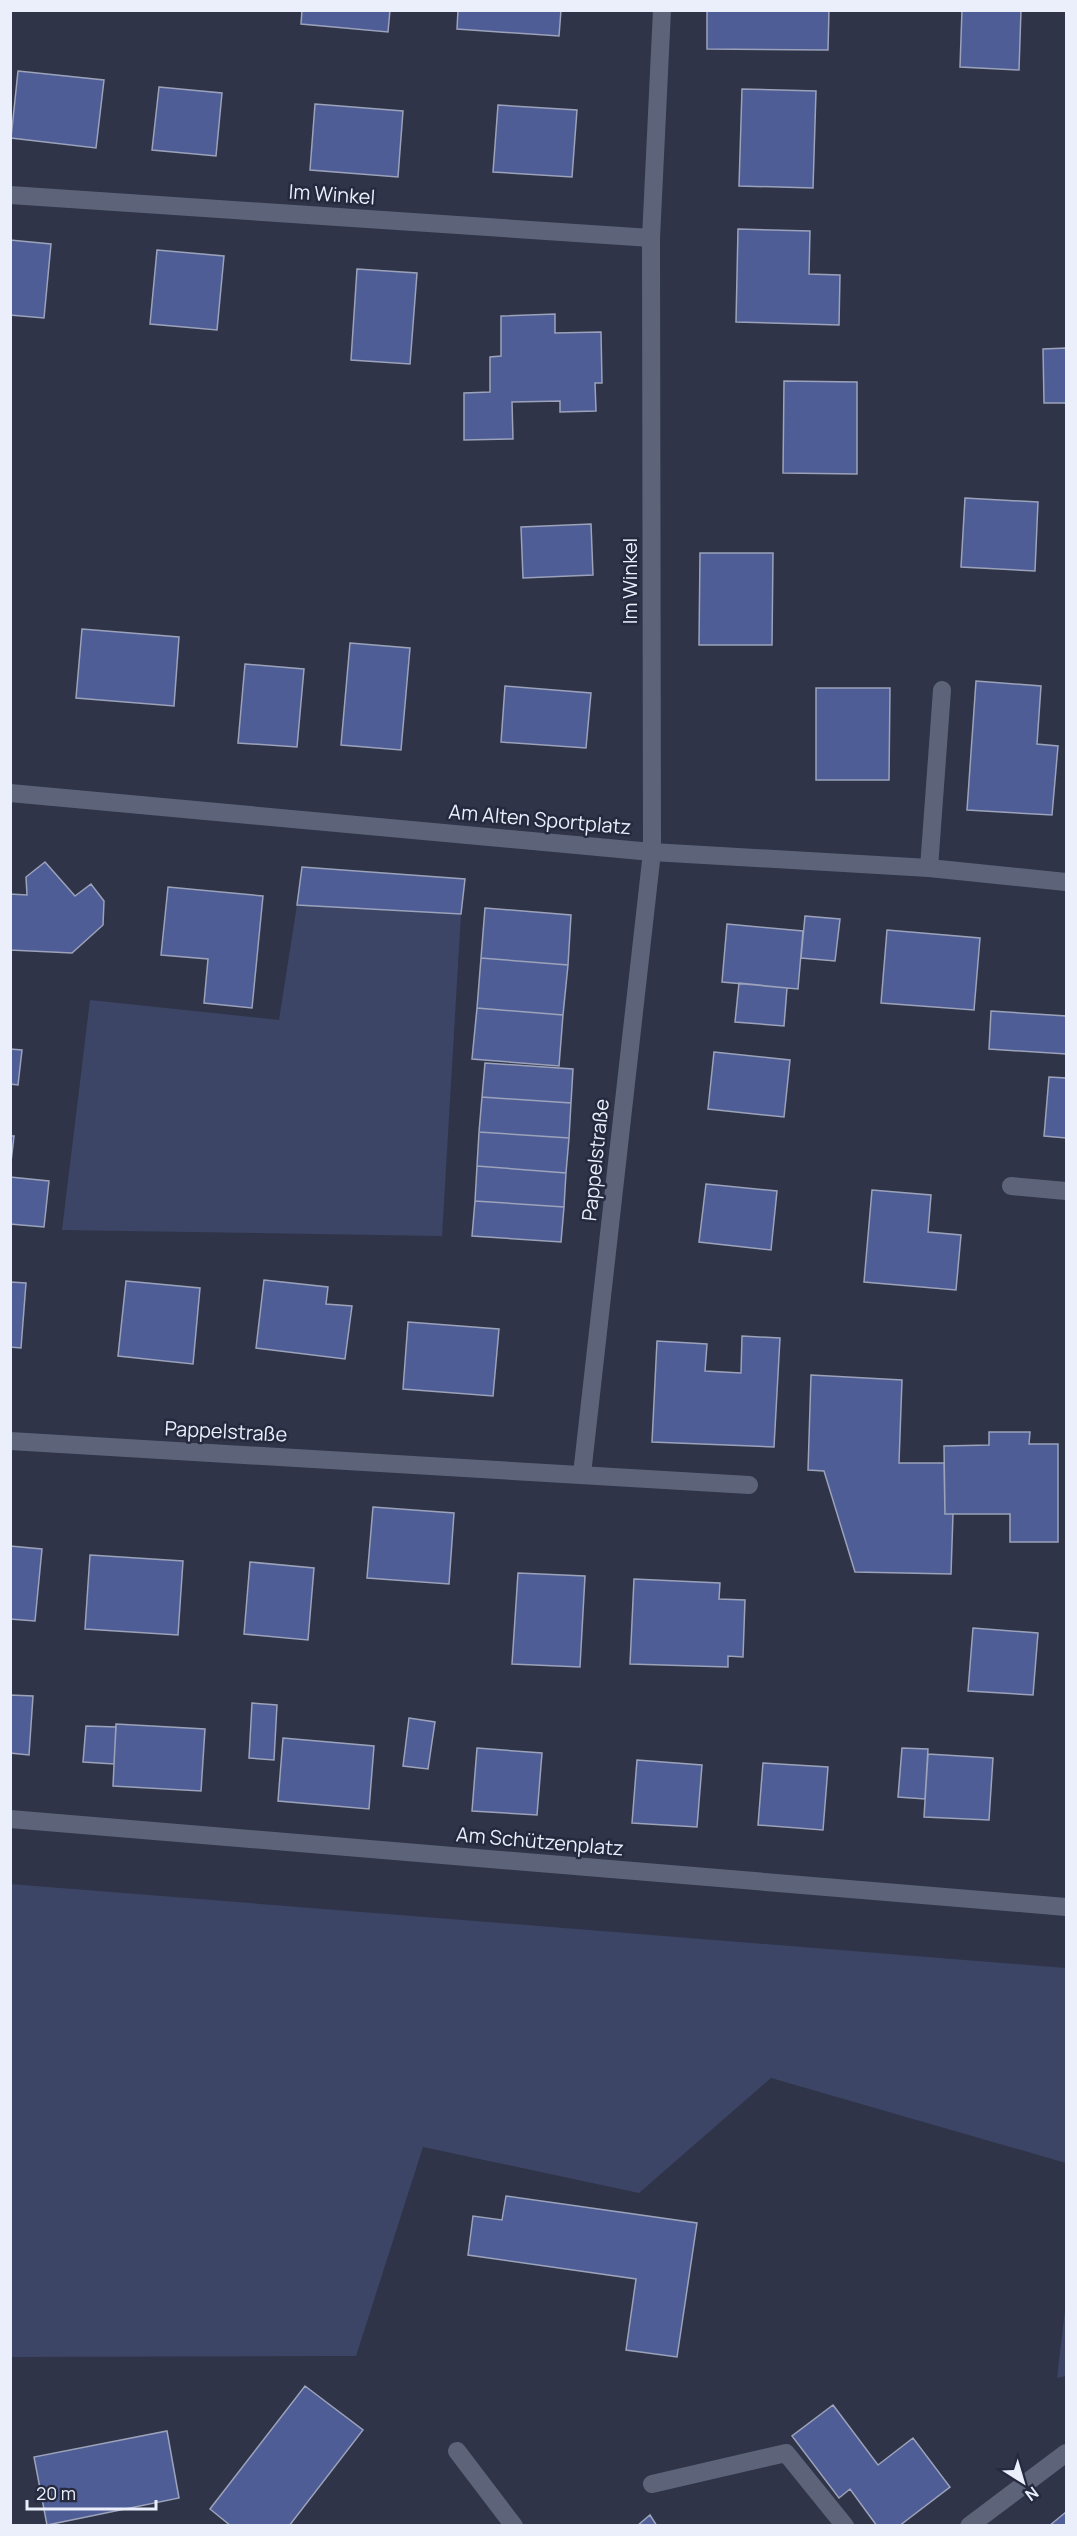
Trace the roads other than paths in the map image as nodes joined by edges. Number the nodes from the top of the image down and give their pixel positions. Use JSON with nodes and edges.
{"nodes":[{"id":1,"x":662,"y":10,"type":"edge"},
{"id":2,"x":10,"y":195,"type":"edge"},
{"id":3,"x":651,"y":238,"type":"junction"},
{"id":4,"x":942,"y":690,"type":"dead end"},
{"id":5,"x":10,"y":793,"type":"edge"},
{"id":6,"x":652,"y":852,"type":"junction"},
{"id":7,"x":929,"y":868,"type":"junction"},
{"id":8,"x":1066,"y":882,"type":"edge"},
{"id":9,"x":1011,"y":1186,"type":"dead end"},
{"id":10,"x":1066,"y":1191,"type":"edge"},
{"id":11,"x":10,"y":1441,"type":"edge"},
{"id":12,"x":582,"y":1474,"type":"junction"},
{"id":13,"x":749,"y":1485,"type":"dead end"},
{"id":14,"x":10,"y":1819,"type":"edge"},
{"id":15,"x":1066,"y":1907,"type":"edge"},
{"id":16,"x":457,"y":2451,"type":"dead end"},
{"id":17,"x":1066,"y":2452,"type":"edge"},
{"id":18,"x":652,"y":2484,"type":"dead end"},
{"id":19,"x":514,"y":2526,"type":"edge"},
{"id":20,"x":845,"y":2526,"type":"edge"},
{"id":21,"x":969,"y":2526,"type":"edge"}],
"edges":[{"from":1,"to":3,"type":"street","name":"Im Winkel"},
{"from":2,"to":3,"type":"street","name":"Im Winkel"},
{"from":3,"to":6,"type":"street","name":"Im Winkel"},
{"from":4,"to":7,"type":"street"},
{"from":5,"to":6,"type":"street","name":"Am Alten Sportplatz"},
{"from":6,"to":7,"type":"street","name":"Am Alten Sportplatz"},
{"from":6,"to":12,"type":"street","name":"Pappelstraße"},
{"from":7,"to":8,"type":"street","name":"Am Alten Sportplatz"},
{"from":9,"to":10,"type":"street"},
{"from":11,"to":12,"type":"street","name":"Pappelstraße"},
{"from":12,"to":13,"type":"street","name":"Pappelstraße"},
{"from":14,"to":15,"type":"street","name":"Am Schützenplatz"},
{"from":16,"to":19,"type":"street"},
{"from":17,"to":21,"type":"street"},
{"from":18,"to":20,"type":"street"}]}
